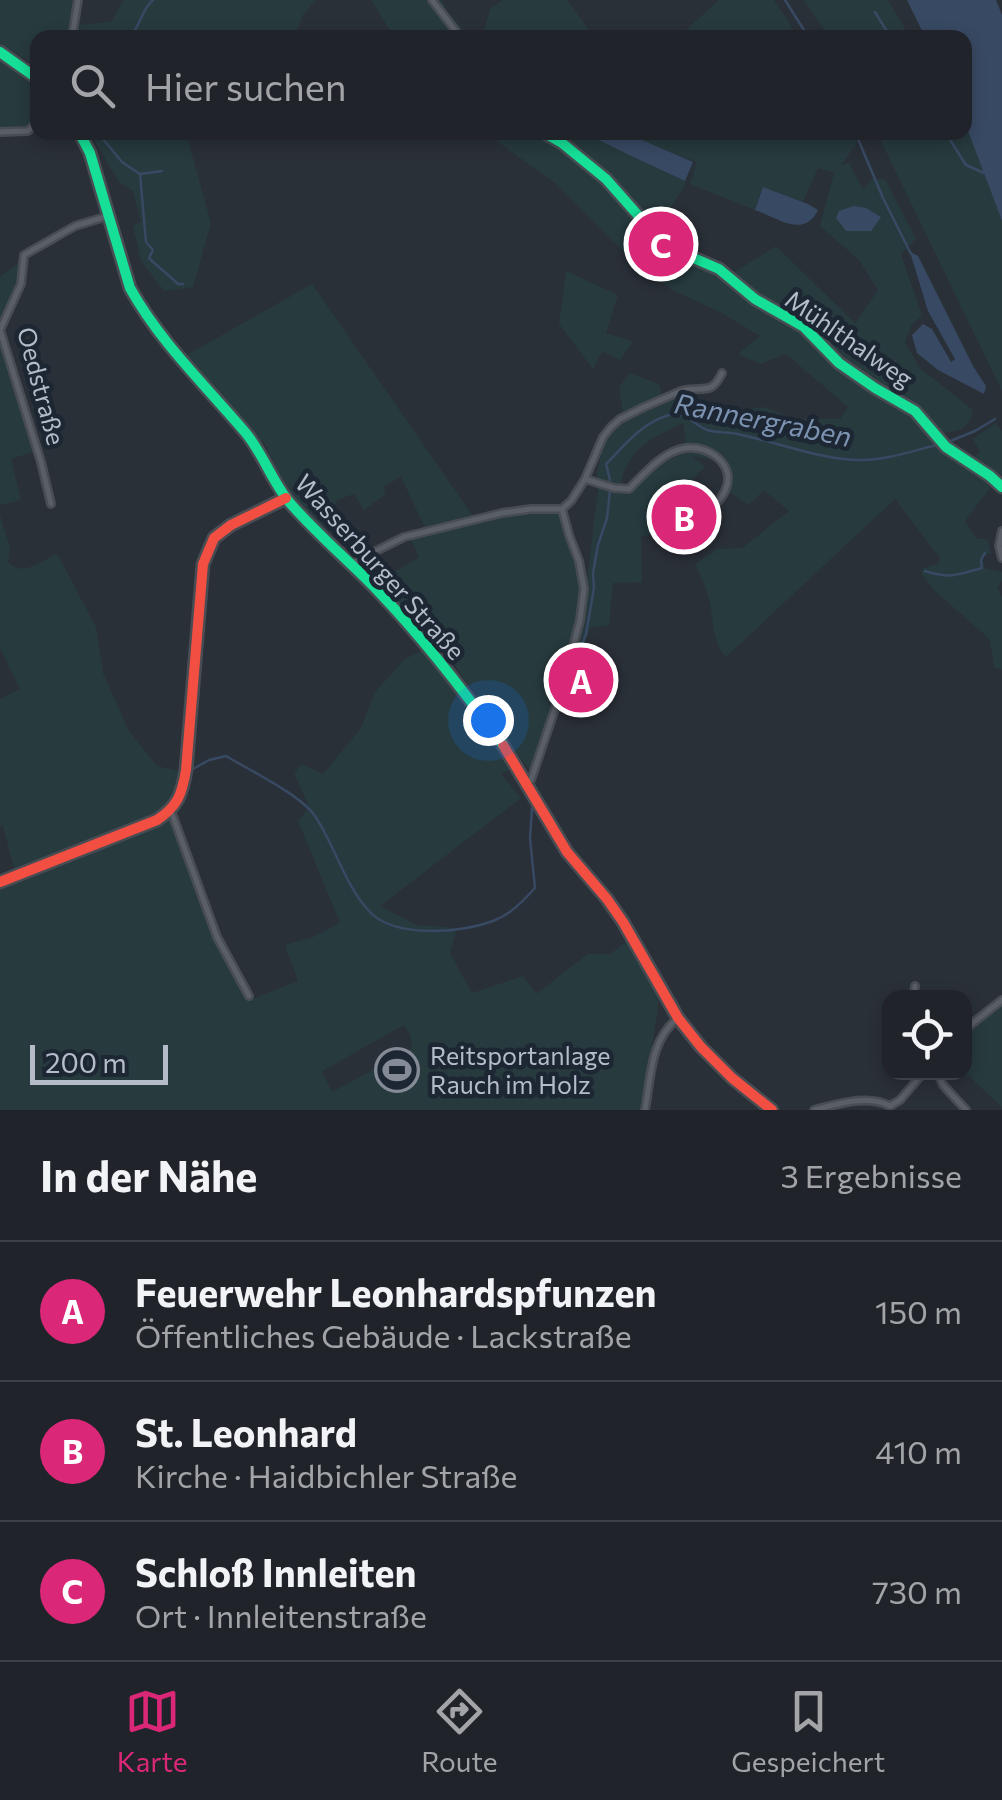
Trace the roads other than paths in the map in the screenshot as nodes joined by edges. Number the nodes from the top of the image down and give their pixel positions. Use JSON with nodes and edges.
{"nodes":[{"id":1,"x":78,"y":0,"type":"edge"},
{"id":2,"x":432,"y":0,"type":"edge"},
{"id":3,"x":73,"y":30,"type":"edge"},
{"id":4,"x":455,"y":30,"type":"edge"},
{"id":5,"x":0,"y":52,"type":"edge"},
{"id":6,"x":30,"y":73,"type":"edge"},
{"id":7,"x":30,"y":129,"type":"edge"},
{"id":8,"x":0,"y":132,"type":"edge"},
{"id":9,"x":83,"y":140,"type":"edge"},
{"id":10,"x":557,"y":140,"type":"edge"},
{"id":11,"x":108,"y":216,"type":"junction"},
{"id":12,"x":722,"y":373,"type":"dead end"},
{"id":13,"x":585,"y":480,"type":"junction"},
{"id":14,"x":1002,"y":486,"type":"edge"},
{"id":15,"x":286,"y":498,"type":"junction"},
{"id":16,"x":51,"y":504,"type":"dead end"},
{"id":17,"x":562,"y":510,"type":"junction"},
{"id":18,"x":1002,"y":531,"type":"edge"},
{"id":19,"x":680,"y":534,"type":"dead end"},
{"id":20,"x":1002,"y":558,"type":"edge"},
{"id":21,"x":350,"y":564,"type":"junction"},
{"id":22,"x":527,"y":782,"type":"junction"},
{"id":23,"x":170,"y":811,"type":"junction"},
{"id":24,"x":0,"y":882,"type":"edge"},
{"id":25,"x":915,"y":986,"type":"dead end"},
{"id":26,"x":915,"y":990,"type":"edge"},
{"id":27,"x":250,"y":996,"type":"dead end"},
{"id":28,"x":1002,"y":1000,"type":"edge"},
{"id":29,"x":678,"y":1018,"type":"junction"},
{"id":30,"x":972,"y":1024,"type":"edge"},
{"id":31,"x":913,"y":1080,"type":"edge"},
{"id":32,"x":917,"y":1080,"type":"edge"},
{"id":33,"x":941,"y":1080,"type":"edge"},
{"id":34,"x":914,"y":1083,"type":"junction"},
{"id":35,"x":892,"y":1108,"type":"edge"},
{"id":36,"x":645,"y":1110,"type":"edge"},
{"id":37,"x":772,"y":1110,"type":"edge"},
{"id":38,"x":814,"y":1110,"type":"edge"},
{"id":39,"x":966,"y":1110,"type":"edge"}],
"edges":[{"from":1,"to":3,"type":"street"},
{"from":2,"to":4,"type":"street"},
{"from":5,"to":6,"type":"main road"},
{"from":7,"to":8,"type":"street"},
{"from":9,"to":11,"type":"main road","name":"Wasserburger Straße"},
{"from":10,"to":14,"type":"main road","name":"Mühlthalweg"},
{"from":11,"to":15,"type":"main road","name":"Wasserburger Straße"},
{"from":11,"to":16,"type":"street","name":"Oedstraße"},
{"from":12,"to":13,"type":"street"},
{"from":13,"to":17,"type":"street"},
{"from":13,"to":19,"type":"street"},
{"from":15,"to":21,"type":"main road","name":"Wasserburger Straße"},
{"from":15,"to":23,"type":"main road"},
{"from":17,"to":21,"type":"street"},
{"from":17,"to":22,"type":"street"},
{"from":18,"to":20,"type":"street"},
{"from":21,"to":22,"type":"main road","name":"Wasserburger Straße"},
{"from":22,"to":29,"type":"main road","name":"Wasserburger Straße"},
{"from":23,"to":24,"type":"main road"},
{"from":23,"to":27,"type":"street"},
{"from":25,"to":26,"type":"street"},
{"from":28,"to":30,"type":"street"},
{"from":29,"to":36,"type":"street"},
{"from":29,"to":37,"type":"main road","name":"Wasserburger Straße"},
{"from":31,"to":34,"type":"street"},
{"from":32,"to":34,"type":"street"},
{"from":33,"to":39,"type":"street"},
{"from":34,"to":35,"type":"street"},
{"from":35,"to":38,"type":"street"}]}
